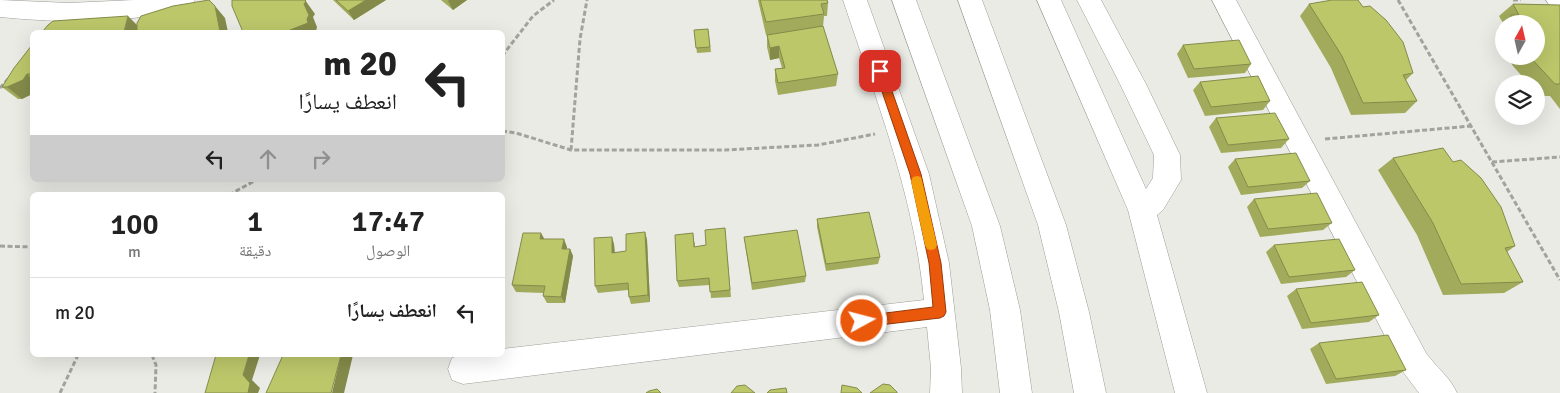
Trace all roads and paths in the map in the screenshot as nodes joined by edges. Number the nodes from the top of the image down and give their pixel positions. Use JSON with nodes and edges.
{"nodes":[{"id":1,"x":184,"y":0,"type":"edge"},
{"id":2,"x":554,"y":0,"type":"edge"},
{"id":3,"x":587,"y":0,"type":"edge"},
{"id":4,"x":855,"y":0,"type":"edge"},
{"id":5,"x":904,"y":0,"type":"edge"},
{"id":6,"x":970,"y":0,"type":"edge"},
{"id":7,"x":1049,"y":0,"type":"edge"},
{"id":8,"x":1089,"y":0,"type":"edge"},
{"id":9,"x":1224,"y":0,"type":"edge"},
{"id":10,"x":1398,"y":0,"type":"edge"},
{"id":11,"x":1513,"y":0,"type":"edge"},
{"id":12,"x":1521,"y":0,"type":"edge"},
{"id":13,"x":0,"y":8,"type":"edge"},
{"id":14,"x":505,"y":52,"type":"edge"},
{"id":15,"x":13,"y":74,"type":"edge"},
{"id":16,"x":0,"y":88,"type":"edge"},
{"id":17,"x":1471,"y":126,"type":"junction"},
{"id":18,"x":900,"y":129,"type":"junction"},
{"id":19,"x":505,"y":131,"type":"edge"},
{"id":20,"x":1300,"y":142,"type":"junction"},
{"id":21,"x":571,"y":150,"type":"junction"},
{"id":22,"x":1560,"y":157,"type":"edge"},
{"id":23,"x":1492,"y":162,"type":"junction"},
{"id":24,"x":252,"y":182,"type":"edge"},
{"id":25,"x":234,"y":192,"type":"edge"},
{"id":26,"x":1142,"y":210,"type":"junction"},
{"id":27,"x":0,"y":246,"type":"edge"},
{"id":28,"x":30,"y":247,"type":"edge"},
{"id":29,"x":1560,"y":280,"type":"edge"},
{"id":30,"x":940,"y":312,"type":"junction"},
{"id":31,"x":77,"y":357,"type":"edge"},
{"id":32,"x":153,"y":357,"type":"edge"},
{"id":33,"x":463,"y":368,"type":"dead end"},
{"id":34,"x":60,"y":393,"type":"edge"},
{"id":35,"x":155,"y":393,"type":"edge"},
{"id":36,"x":946,"y":393,"type":"edge"},
{"id":37,"x":1016,"y":393,"type":"edge"},
{"id":38,"x":1090,"y":393,"type":"edge"},
{"id":39,"x":1191,"y":393,"type":"edge"},
{"id":40,"x":1440,"y":393,"type":"edge"}],
"edges":[{"from":1,"to":13,"type":"street"},
{"from":2,"to":14,"type":"path"},
{"from":3,"to":21,"type":"path"},
{"from":4,"to":18,"type":"street"},
{"from":5,"to":37,"type":"street"},
{"from":6,"to":38,"type":"street"},
{"from":7,"to":26,"type":"street"},
{"from":8,"to":26,"type":"street"},
{"from":9,"to":20,"type":"street"},
{"from":10,"to":17,"type":"path"},
{"from":11,"to":12,"type":"path"},
{"from":15,"to":16,"type":"path"},
{"from":17,"to":20,"type":"path"},
{"from":17,"to":23,"type":"path"},
{"from":18,"to":21,"type":"path"},
{"from":18,"to":30,"type":"street"},
{"from":19,"to":21,"type":"path"},
{"from":20,"to":40,"type":"street"},
{"from":22,"to":23,"type":"path"},
{"from":23,"to":29,"type":"path"},
{"from":24,"to":25,"type":"path"},
{"from":26,"to":39,"type":"street"},
{"from":27,"to":28,"type":"path"},
{"from":30,"to":33,"type":"street"},
{"from":30,"to":36,"type":"street"},
{"from":31,"to":34,"type":"path"},
{"from":32,"to":35,"type":"path"}]}
